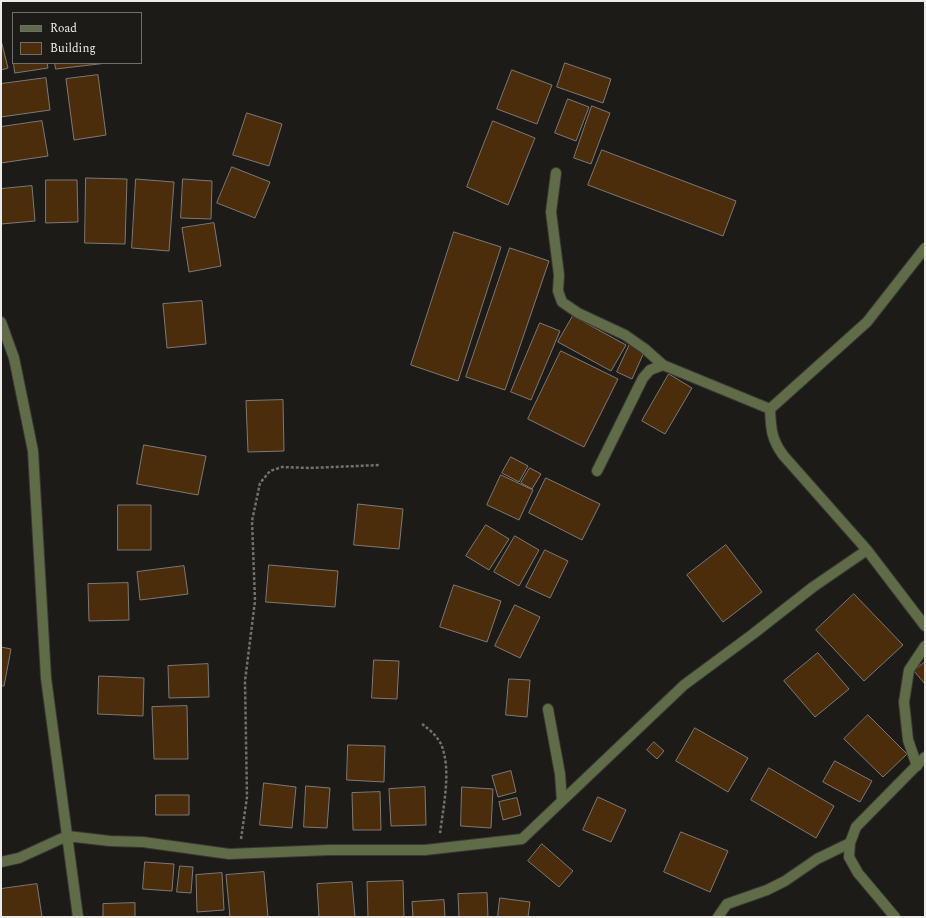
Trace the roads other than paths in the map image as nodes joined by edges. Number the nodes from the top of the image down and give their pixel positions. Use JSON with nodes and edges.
{"nodes":[{"id":1,"x":556,"y":173,"type":"dead end"},
{"id":2,"x":925,"y":248,"type":"edge"},
{"id":3,"x":1,"y":322,"type":"edge"},
{"id":4,"x":663,"y":365,"type":"junction"},
{"id":5,"x":770,"y":409,"type":"junction"},
{"id":6,"x":596,"y":471,"type":"dead end"},
{"id":7,"x":867,"y":550,"type":"junction"},
{"id":8,"x":925,"y":626,"type":"edge"},
{"id":9,"x":925,"y":646,"type":"edge"},
{"id":10,"x":548,"y":709,"type":"dead end"},
{"id":11,"x":925,"y":757,"type":"edge"},
{"id":12,"x":917,"y":766,"type":"junction"},
{"id":13,"x":562,"y":801,"type":"junction"},
{"id":14,"x":67,"y":836,"type":"junction"},
{"id":15,"x":850,"y":843,"type":"junction"},
{"id":16,"x":1,"y":862,"type":"edge"},
{"id":17,"x":78,"y":917,"type":"edge"},
{"id":18,"x":718,"y":917,"type":"edge"},
{"id":19,"x":895,"y":917,"type":"edge"}],
"edges":[{"from":1,"to":4,"type":"street"},
{"from":2,"to":5,"type":"street"},
{"from":3,"to":14,"type":"street"},
{"from":4,"to":5,"type":"street"},
{"from":4,"to":6,"type":"street"},
{"from":5,"to":7,"type":"street"},
{"from":7,"to":8,"type":"street"},
{"from":7,"to":13,"type":"street"},
{"from":9,"to":12,"type":"street"},
{"from":10,"to":13,"type":"street"},
{"from":11,"to":12,"type":"street"},
{"from":12,"to":15,"type":"street"},
{"from":13,"to":14,"type":"street"},
{"from":14,"to":16,"type":"street"},
{"from":14,"to":17,"type":"street"},
{"from":15,"to":18,"type":"street"},
{"from":15,"to":19,"type":"street"}]}
